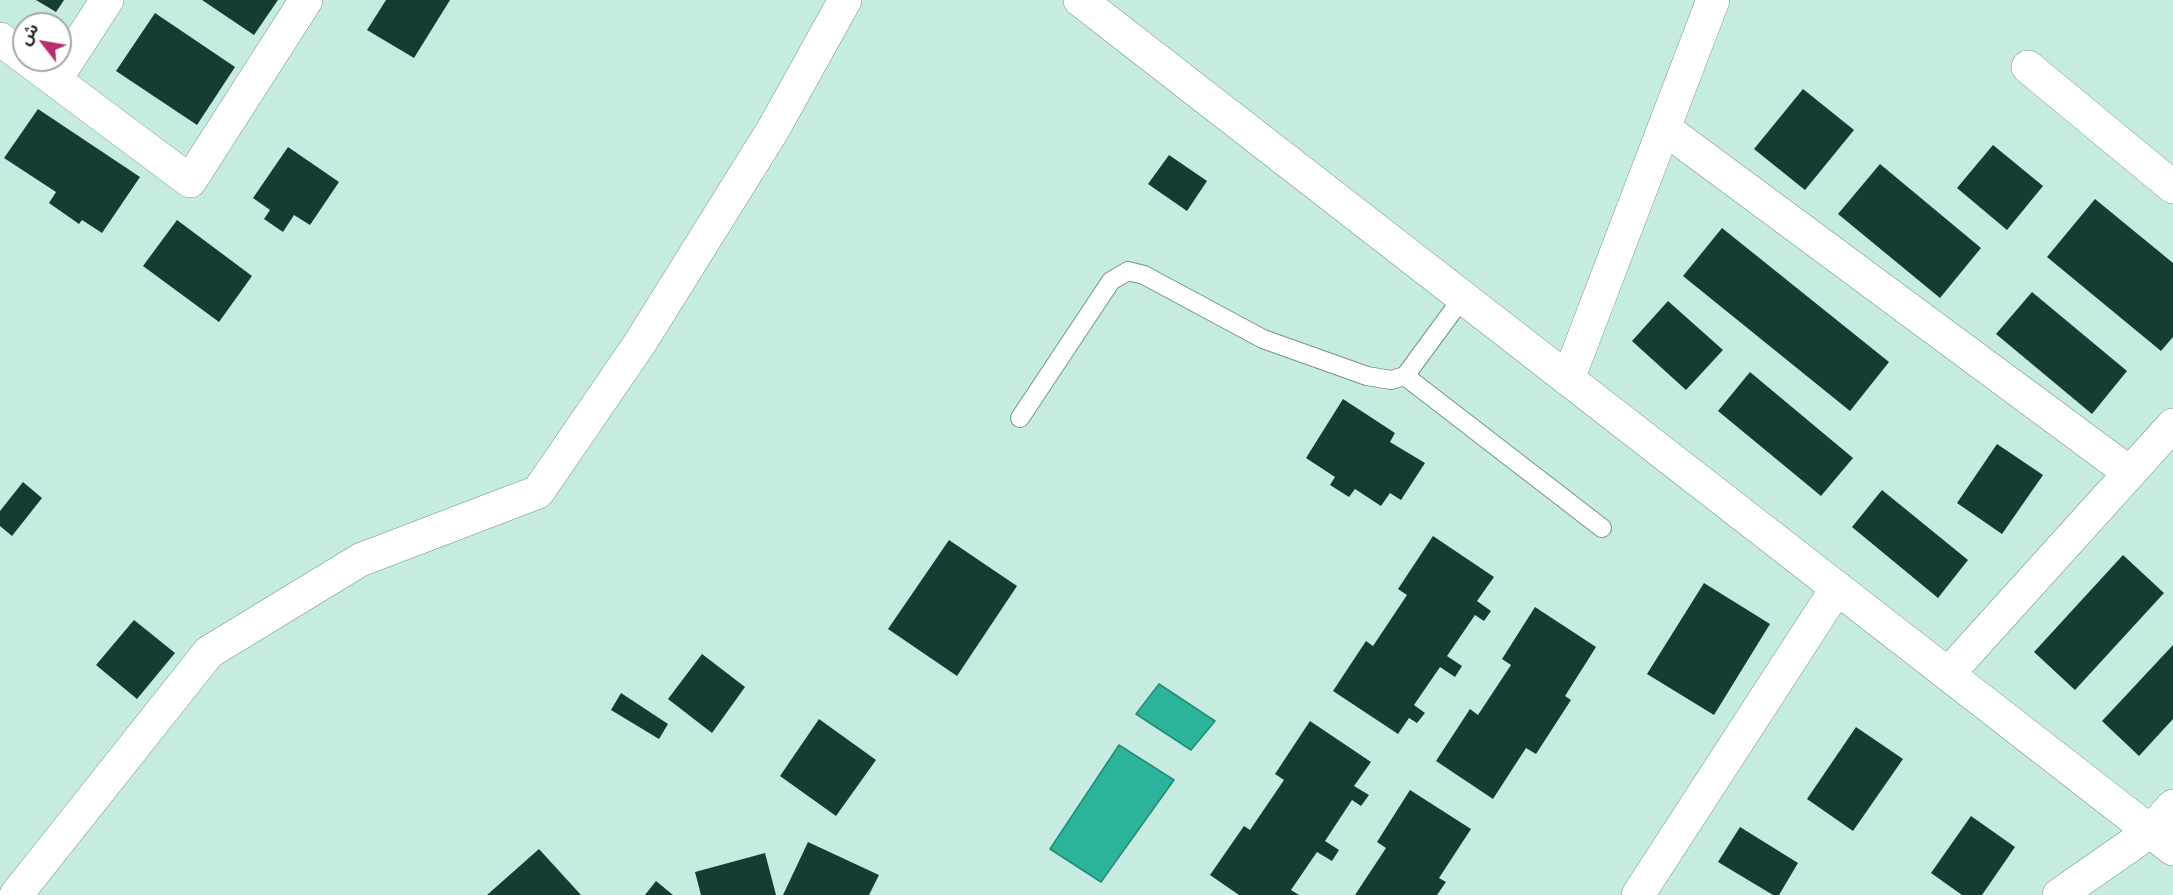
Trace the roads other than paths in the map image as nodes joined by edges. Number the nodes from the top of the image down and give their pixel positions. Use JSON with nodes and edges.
{"nodes":[{"id":1,"x":107,"y":0,"type":"edge"},
{"id":2,"x":306,"y":0,"type":"edge"},
{"id":3,"x":844,"y":0,"type":"edge"},
{"id":4,"x":1080,"y":0,"type":"edge"},
{"id":5,"x":1713,"y":0,"type":"edge"},
{"id":6,"x":2028,"y":67,"type":"dead end"},
{"id":7,"x":44,"y":72,"type":"edge"},
{"id":8,"x":55,"y":80,"type":"junction"},
{"id":9,"x":1664,"y":128,"type":"junction"},
{"id":10,"x":2173,"y":187,"type":"edge"},
{"id":11,"x":1463,"y":297,"type":"junction"},
{"id":12,"x":1405,"y":376,"type":"junction"},
{"id":13,"x":1568,"y":379,"type":"junction"},
{"id":14,"x":1020,"y":418,"type":"dead end"},
{"id":15,"x":2173,"y":425,"type":"edge"},
{"id":16,"x":2130,"y":473,"type":"junction"},
{"id":17,"x":1602,"y":528,"type":"dead end"},
{"id":18,"x":1837,"y":588,"type":"junction"},
{"id":19,"x":1948,"y":674,"type":"junction"},
{"id":20,"x":2173,"y":806,"type":"edge"},
{"id":21,"x":2162,"y":840,"type":"edge"},
{"id":22,"x":16,"y":895,"type":"edge"},
{"id":23,"x":1638,"y":895,"type":"edge"},
{"id":24,"x":2059,"y":895,"type":"edge"}],
"edges":[{"from":1,"to":8,"type":"street"},
{"from":2,"to":8,"type":"street"},
{"from":3,"to":22,"type":"street"},
{"from":4,"to":11,"type":"street"},
{"from":5,"to":9,"type":"street"},
{"from":6,"to":10,"type":"street"},
{"from":7,"to":8,"type":"street"},
{"from":9,"to":13,"type":"street"},
{"from":9,"to":16,"type":"street"},
{"from":11,"to":12,"type":"lane"},
{"from":11,"to":13,"type":"street"},
{"from":12,"to":14,"type":"lane"},
{"from":12,"to":17,"type":"lane"},
{"from":13,"to":18,"type":"street"},
{"from":15,"to":16,"type":"street"},
{"from":16,"to":19,"type":"street"},
{"from":18,"to":19,"type":"street"},
{"from":18,"to":23,"type":"street"},
{"from":19,"to":21,"type":"street"},
{"from":20,"to":21,"type":"street"},
{"from":21,"to":24,"type":"street"}]}
